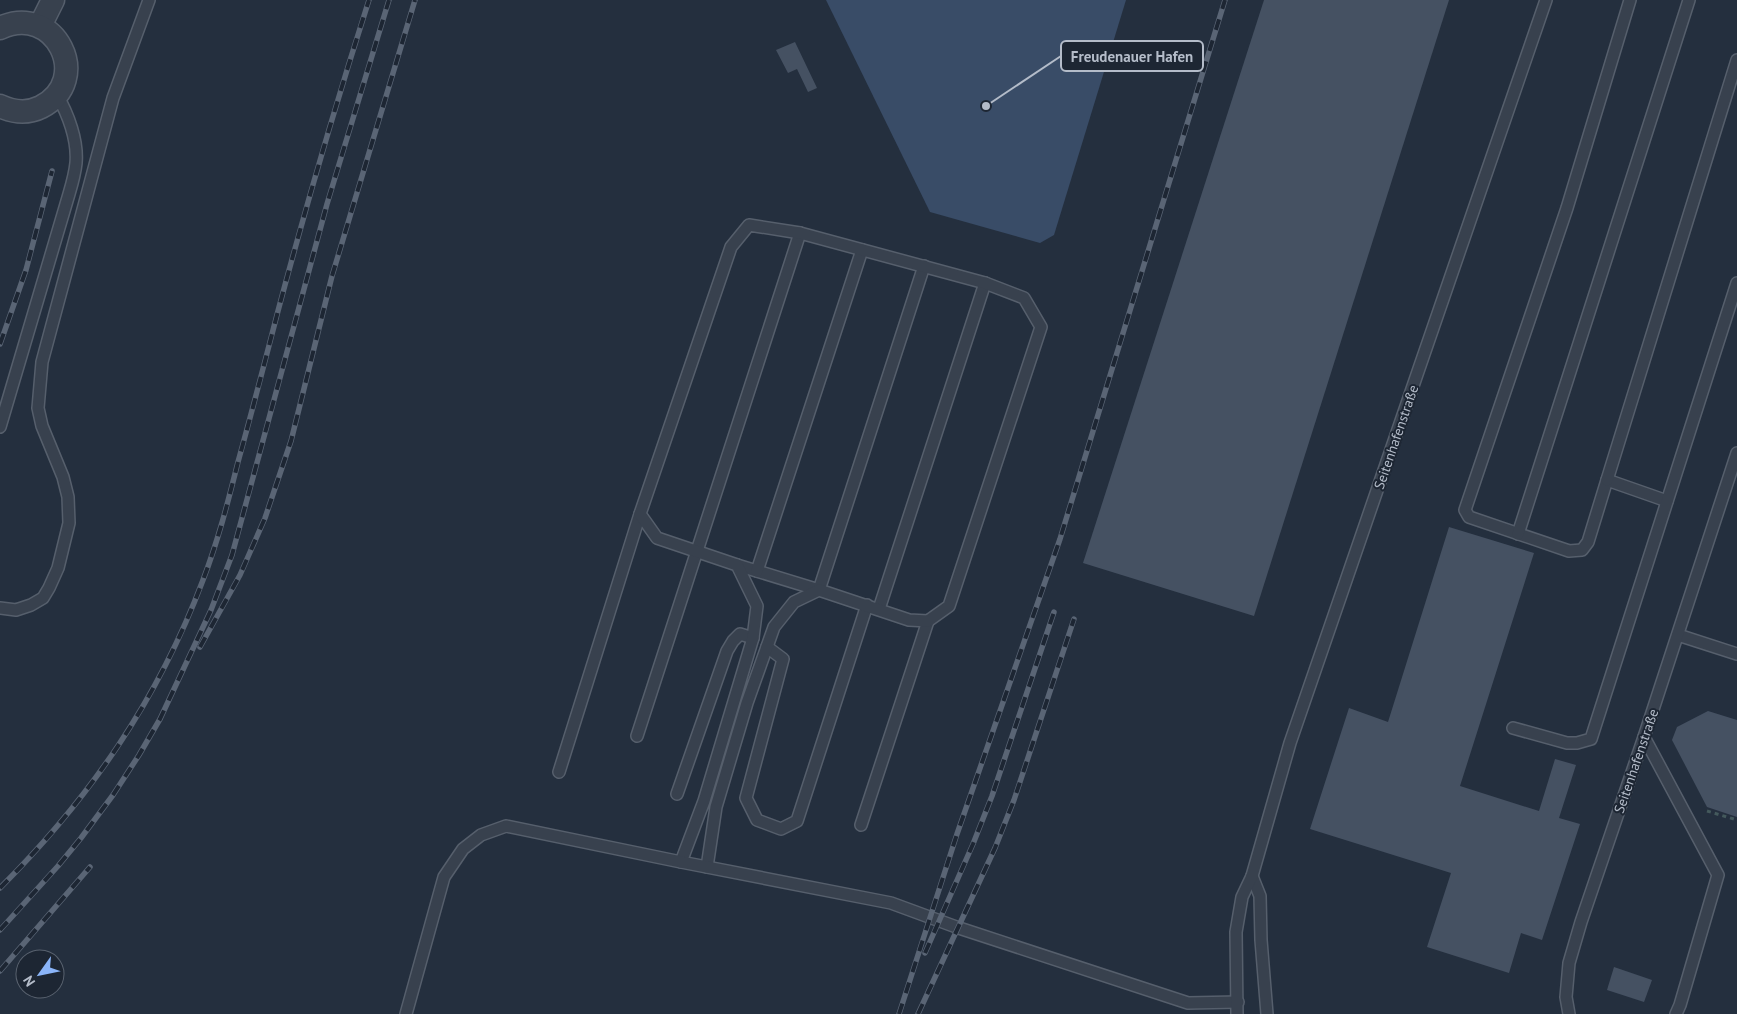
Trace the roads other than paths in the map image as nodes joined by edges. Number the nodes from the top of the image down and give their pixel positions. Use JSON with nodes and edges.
{"nodes":[{"id":1,"x":53,"y":0,"type":"edge"},
{"id":2,"x":149,"y":0,"type":"edge"},
{"id":3,"x":1546,"y":0,"type":"edge"},
{"id":4,"x":1630,"y":0,"type":"edge"},
{"id":5,"x":1689,"y":0,"type":"edge"},
{"id":6,"x":40,"y":26,"type":"junction"},
{"id":7,"x":0,"y":28,"type":"edge"},
{"id":8,"x":1737,"y":60,"type":"edge"},
{"id":9,"x":57,"y":95,"type":"junction"},
{"id":10,"x":0,"y":106,"type":"edge"},
{"id":11,"x":800,"y":233,"type":"junction"},
{"id":12,"x":862,"y":250,"type":"junction"},
{"id":13,"x":924,"y":266,"type":"junction"},
{"id":14,"x":1737,"y":282,"type":"edge"},
{"id":15,"x":985,"y":283,"type":"junction"},
{"id":16,"x":0,"y":427,"type":"edge"},
{"id":17,"x":1737,"y":453,"type":"edge"},
{"id":18,"x":1607,"y":480,"type":"junction"},
{"id":19,"x":1667,"y":501,"type":"junction"},
{"id":20,"x":640,"y":514,"type":"junction"},
{"id":21,"x":1518,"y":534,"type":"junction"},
{"id":22,"x":697,"y":551,"type":"junction"},
{"id":23,"x":737,"y":564,"type":"junction"},
{"id":24,"x":757,"y":571,"type":"junction"},
{"id":25,"x":819,"y":590,"type":"junction"},
{"id":26,"x":866,"y":605,"type":"junction"},
{"id":27,"x":0,"y":608,"type":"edge"},
{"id":28,"x":879,"y":609,"type":"junction"},
{"id":29,"x":928,"y":621,"type":"junction"},
{"id":30,"x":1678,"y":635,"type":"junction"},
{"id":31,"x":753,"y":638,"type":"junction"},
{"id":32,"x":767,"y":647,"type":"junction"},
{"id":33,"x":1737,"y":654,"type":"edge"},
{"id":34,"x":1514,"y":728,"type":"dead end"},
{"id":35,"x":637,"y":736,"type":"dead end"},
{"id":36,"x":1644,"y":737,"type":"junction"},
{"id":37,"x":559,"y":772,"type":"dead end"},
{"id":38,"x":676,"y":794,"type":"dead end"},
{"id":39,"x":861,"y":824,"type":"dead end"},
{"id":40,"x":681,"y":862,"type":"junction"},
{"id":41,"x":707,"y":867,"type":"junction"},
{"id":42,"x":1252,"y":876,"type":"junction"},
{"id":43,"x":1238,"y":1002,"type":"junction"},
{"id":44,"x":406,"y":1014,"type":"edge"},
{"id":45,"x":1237,"y":1014,"type":"edge"},
{"id":46,"x":1267,"y":1014,"type":"edge"},
{"id":47,"x":1569,"y":1014,"type":"edge"},
{"id":48,"x":1676,"y":1014,"type":"edge"}],
"edges":[{"from":1,"to":6,"type":"street"},
{"from":2,"to":27,"type":"lane"},
{"from":3,"to":42,"type":"lane","name":"Seitenhafenstraße"},
{"from":4,"to":21,"type":"lane"},
{"from":5,"to":21,"type":"lane"},
{"from":6,"to":7,"type":"street"},
{"from":6,"to":9,"type":"street"},
{"from":8,"to":18,"type":"lane"},
{"from":9,"to":10,"type":"street"},
{"from":9,"to":16,"type":"lane"},
{"from":11,"to":12,"type":"lane"},
{"from":11,"to":20,"type":"lane"},
{"from":11,"to":22,"type":"lane"},
{"from":12,"to":13,"type":"lane"},
{"from":12,"to":24,"type":"lane"},
{"from":13,"to":15,"type":"lane"},
{"from":13,"to":25,"type":"lane"},
{"from":14,"to":19,"type":"lane"},
{"from":15,"to":28,"type":"lane"},
{"from":15,"to":29,"type":"lane"},
{"from":17,"to":30,"type":"lane","name":"Seitenhafenstraße"},
{"from":18,"to":19,"type":"lane"},
{"from":18,"to":21,"type":"lane"},
{"from":19,"to":34,"type":"lane"},
{"from":20,"to":22,"type":"lane"},
{"from":20,"to":37,"type":"lane"},
{"from":22,"to":23,"type":"lane"},
{"from":22,"to":35,"type":"lane"},
{"from":23,"to":24,"type":"lane"},
{"from":23,"to":31,"type":"lane"},
{"from":24,"to":25,"type":"lane"},
{"from":25,"to":26,"type":"lane"},
{"from":25,"to":32,"type":"lane"},
{"from":26,"to":28,"type":"lane"},
{"from":26,"to":32,"type":"lane"},
{"from":28,"to":29,"type":"lane"},
{"from":29,"to":39,"type":"lane"},
{"from":30,"to":33,"type":"lane"},
{"from":30,"to":36,"type":"lane","name":"Seitenhafenstraße"},
{"from":31,"to":38,"type":"lane"},
{"from":31,"to":40,"type":"lane"},
{"from":32,"to":41,"type":"lane"},
{"from":36,"to":47,"type":"lane","name":"Seitenhafenstraße"},
{"from":36,"to":48,"type":"lane"},
{"from":40,"to":41,"type":"lane"},
{"from":40,"to":44,"type":"lane"},
{"from":41,"to":43,"type":"lane"},
{"from":42,"to":43,"type":"lane","name":"Seitenhafenstraße"},
{"from":42,"to":46,"type":"lane"},
{"from":43,"to":45,"type":"lane","name":"Seitenhafenstraße"}]}
